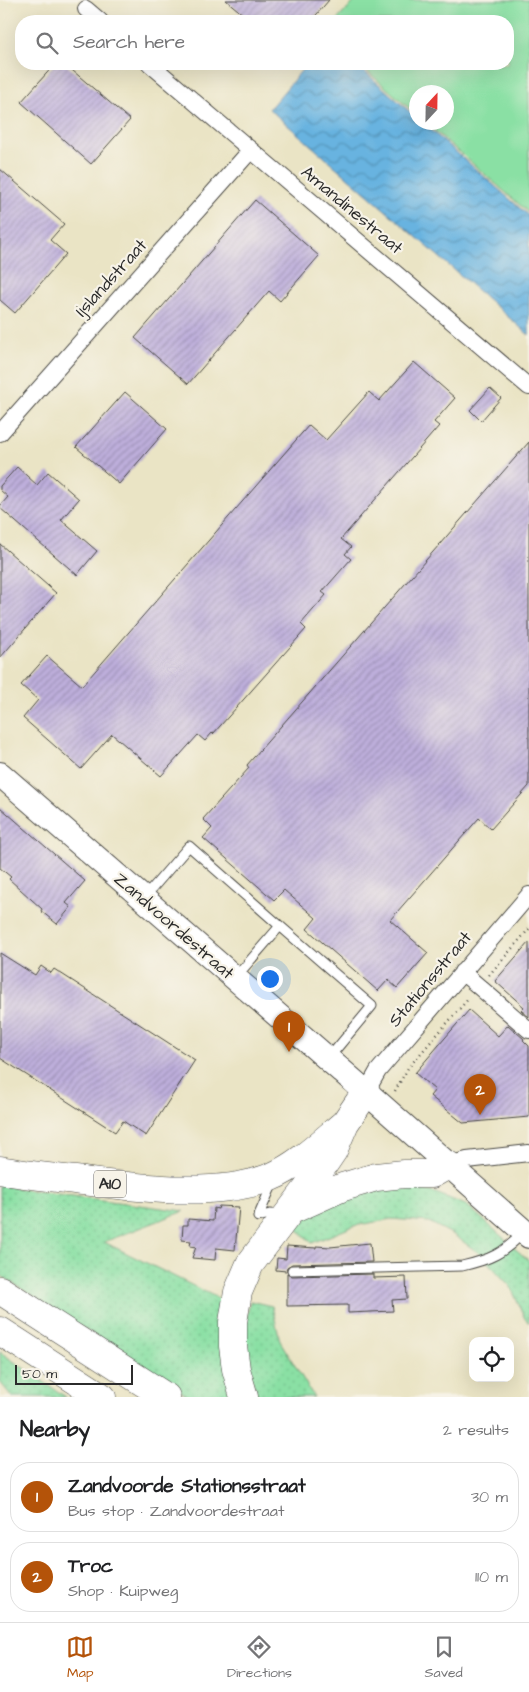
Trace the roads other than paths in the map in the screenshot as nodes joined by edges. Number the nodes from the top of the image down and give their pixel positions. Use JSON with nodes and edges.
{"nodes":[{"id":1,"x":86,"y":9,"type":"dead end"},
{"id":2,"x":93,"y":15,"type":"edge"},
{"id":3,"x":157,"y":70,"type":"edge"},
{"id":4,"x":251,"y":150,"type":"junction"},
{"id":5,"x":529,"y":387,"type":"edge"},
{"id":6,"x":0,"y":433,"type":"edge"},
{"id":7,"x":0,"y":774,"type":"edge"},
{"id":8,"x":529,"y":895,"type":"edge"},
{"id":9,"x":144,"y":899,"type":"junction"},
{"id":10,"x":280,"y":926,"type":"junction"},
{"id":11,"x":462,"y":972,"type":"junction"},
{"id":12,"x":235,"y":978,"type":"junction"},
{"id":13,"x":529,"y":1030,"type":"edge"},
{"id":14,"x":328,"y":1059,"type":"junction"},
{"id":15,"x":375,"y":1099,"type":"junction"},
{"id":16,"x":345,"y":1123,"type":"junction"},
{"id":17,"x":529,"y":1153,"type":"edge"},
{"id":18,"x":448,"y":1165,"type":"junction"},
{"id":19,"x":0,"y":1170,"type":"edge"},
{"id":20,"x":271,"y":1177,"type":"junction"},
{"id":21,"x":289,"y":1213,"type":"junction"},
{"id":22,"x":527,"y":1233,"type":"edge"},
{"id":23,"x":292,"y":1270,"type":"dead end"},
{"id":24,"x":0,"y":1290,"type":"edge"},
{"id":25,"x":0,"y":1331,"type":"edge"},
{"id":26,"x":102,"y":1397,"type":"edge"},
{"id":27,"x":166,"y":1397,"type":"edge"},
{"id":28,"x":244,"y":1397,"type":"edge"}],
"edges":[{"from":1,"to":2,"type":"street"},
{"from":3,"to":4,"type":"street","name":"Amandinestraat"},
{"from":4,"to":5,"type":"street","name":"Amandinestraat"},
{"from":4,"to":6,"type":"street","name":"Ijslandstraat"},
{"from":7,"to":9,"type":"main road","name":"Zandvoordestraat"},
{"from":8,"to":11,"type":"street","name":"Stationsstraat"},
{"from":9,"to":10,"type":"lane"},
{"from":9,"to":12,"type":"main road","name":"Zandvoordestraat"},
{"from":10,"to":12,"type":"lane"},
{"from":10,"to":14,"type":"lane"},
{"from":11,"to":13,"type":"street"},
{"from":11,"to":15,"type":"street","name":"Stationsstraat"},
{"from":12,"to":14,"type":"main road","name":"Zandvoordestraat"},
{"from":14,"to":15,"type":"main road","name":"Zandvoordestraat"},
{"from":15,"to":16,"type":"highway","number":"A10"},
{"from":15,"to":18,"type":"main road","name":"Zandvoordestraat"},
{"from":16,"to":20,"type":"highway","number":"A10"},
{"from":16,"to":21,"type":"highway","number":"A10"},
{"from":17,"to":18,"type":"street"},
{"from":18,"to":21,"type":"highway"},
{"from":18,"to":22,"type":"main road","name":"Zandvoordestraat"},
{"from":19,"to":20,"type":"highway","number":"A10"},
{"from":20,"to":21,"type":"lane"},
{"from":21,"to":28,"type":"highway","number":"A10"},
{"from":22,"to":23,"type":"lane"},
{"from":24,"to":27,"type":"highway"},
{"from":25,"to":26,"type":"highway"}]}
